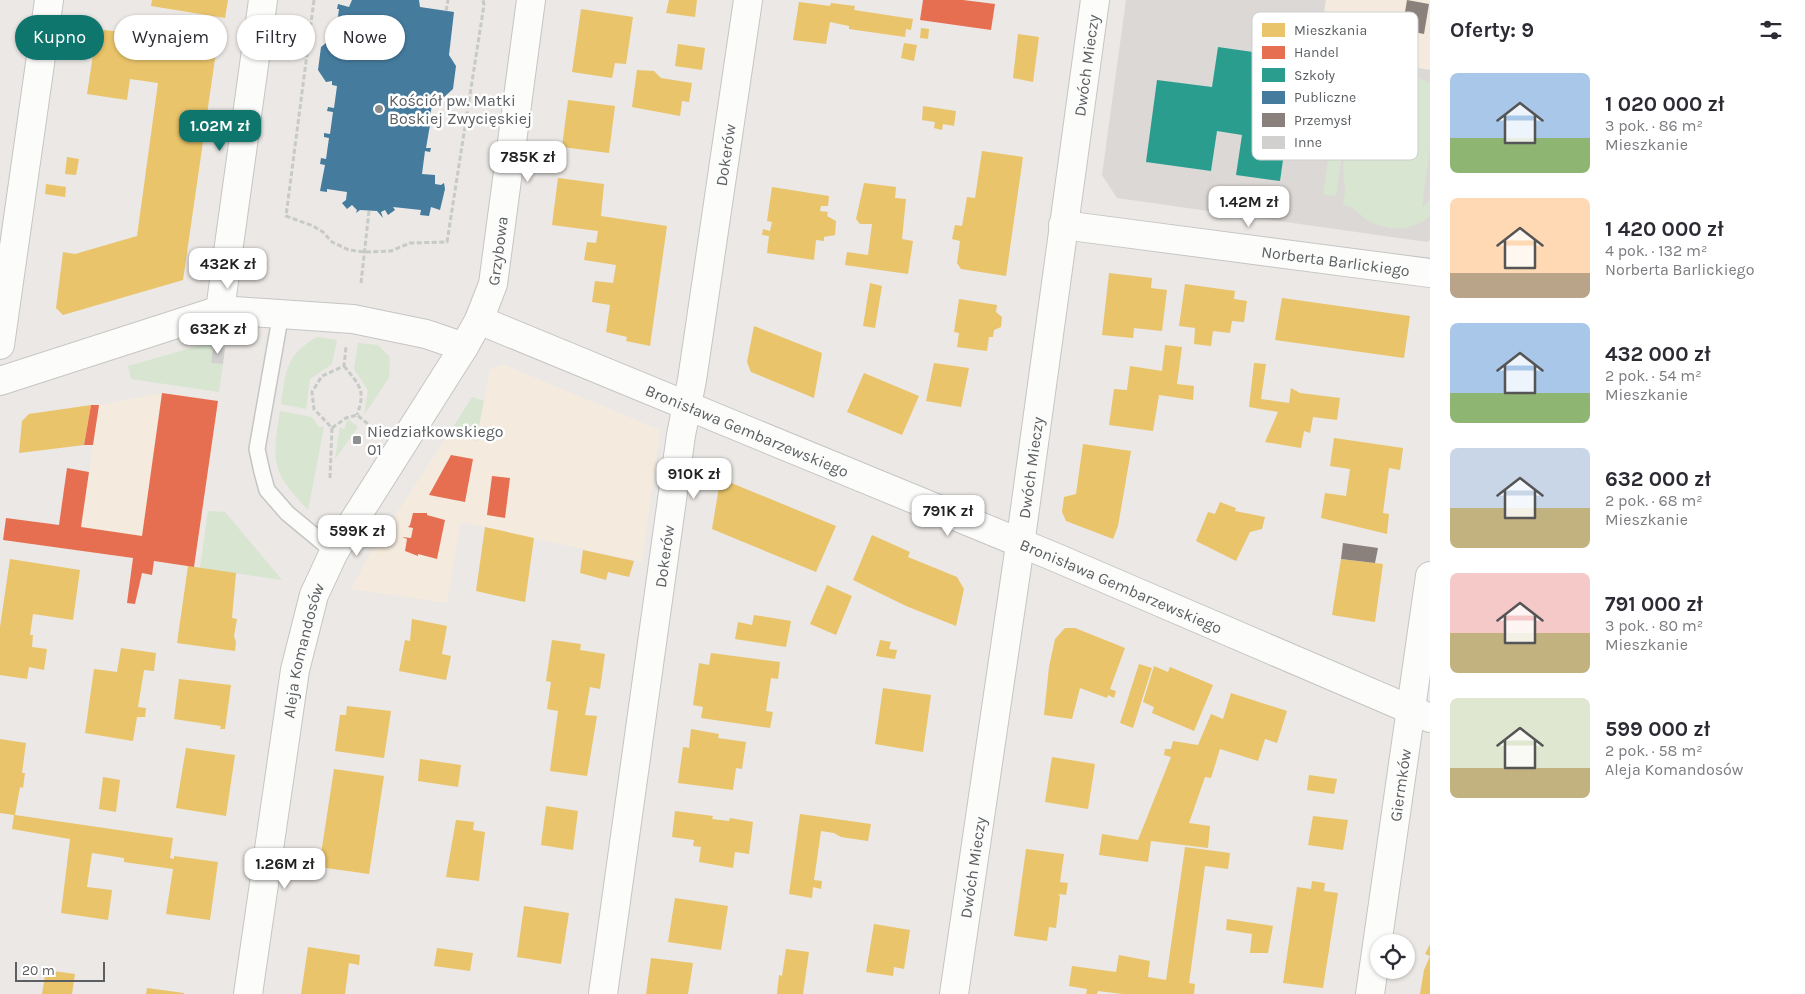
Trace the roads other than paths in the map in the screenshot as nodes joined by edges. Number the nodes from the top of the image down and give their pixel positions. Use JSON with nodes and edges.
{"nodes":[{"id":1,"x":49,"y":0,"type":"edge"},
{"id":2,"x":263,"y":0,"type":"edge"},
{"id":3,"x":531,"y":0,"type":"edge"},
{"id":4,"x":748,"y":0,"type":"edge"},
{"id":5,"x":1095,"y":0,"type":"edge"},
{"id":6,"x":1063,"y":225,"type":"junction"},
{"id":7,"x":1430,"y":273,"type":"edge"},
{"id":8,"x":220,"y":310,"type":"junction"},
{"id":9,"x":282,"y":313,"type":"junction"},
{"id":10,"x":479,"y":320,"type":"junction"},
{"id":11,"x":0,"y":345,"type":"edge"},
{"id":12,"x":464,"y":347,"type":"junction"},
{"id":13,"x":0,"y":381,"type":"edge"},
{"id":14,"x":687,"y":404,"type":"junction"},
{"id":15,"x":1020,"y":545,"type":"junction"},
{"id":16,"x":334,"y":552,"type":"junction"},
{"id":17,"x":1430,"y":576,"type":"edge"},
{"id":18,"x":1420,"y":715,"type":"edge"},
{"id":19,"x":248,"y":994,"type":"edge"},
{"id":20,"x":603,"y":994,"type":"edge"},
{"id":21,"x":954,"y":994,"type":"edge"},
{"id":22,"x":1370,"y":994,"type":"edge"}],
"edges":[{"from":1,"to":11,"type":"street"},
{"from":2,"to":8,"type":"street"},
{"from":3,"to":10,"type":"street","name":"Grzybowa"},
{"from":4,"to":14,"type":"street","name":"Dokerów"},
{"from":5,"to":6,"type":"street","name":"Dwóch Mieczy"},
{"from":6,"to":7,"type":"street","name":"Norberta Barlickiego"},
{"from":6,"to":15,"type":"street","name":"Dwóch Mieczy"},
{"from":8,"to":9,"type":"street"},
{"from":8,"to":13,"type":"street"},
{"from":9,"to":12,"type":"street"},
{"from":9,"to":16,"type":"lane"},
{"from":10,"to":12,"type":"street","name":"Grzybowa"},
{"from":10,"to":14,"type":"street","name":"Bronisława Gembarzewskiego"},
{"from":12,"to":16,"type":"street","name":"Aleja Komandosów"},
{"from":14,"to":15,"type":"street","name":"Bronisława Gembarzewskiego"},
{"from":14,"to":20,"type":"street","name":"Dokerów"},
{"from":15,"to":18,"type":"street","name":"Bronisława Gembarzewskiego"},
{"from":15,"to":21,"type":"street","name":"Dwóch Mieczy"},
{"from":16,"to":19,"type":"street","name":"Aleja Komandosów"},
{"from":17,"to":18,"type":"street","name":"Giermków"},
{"from":18,"to":22,"type":"street","name":"Giermków"}]}
